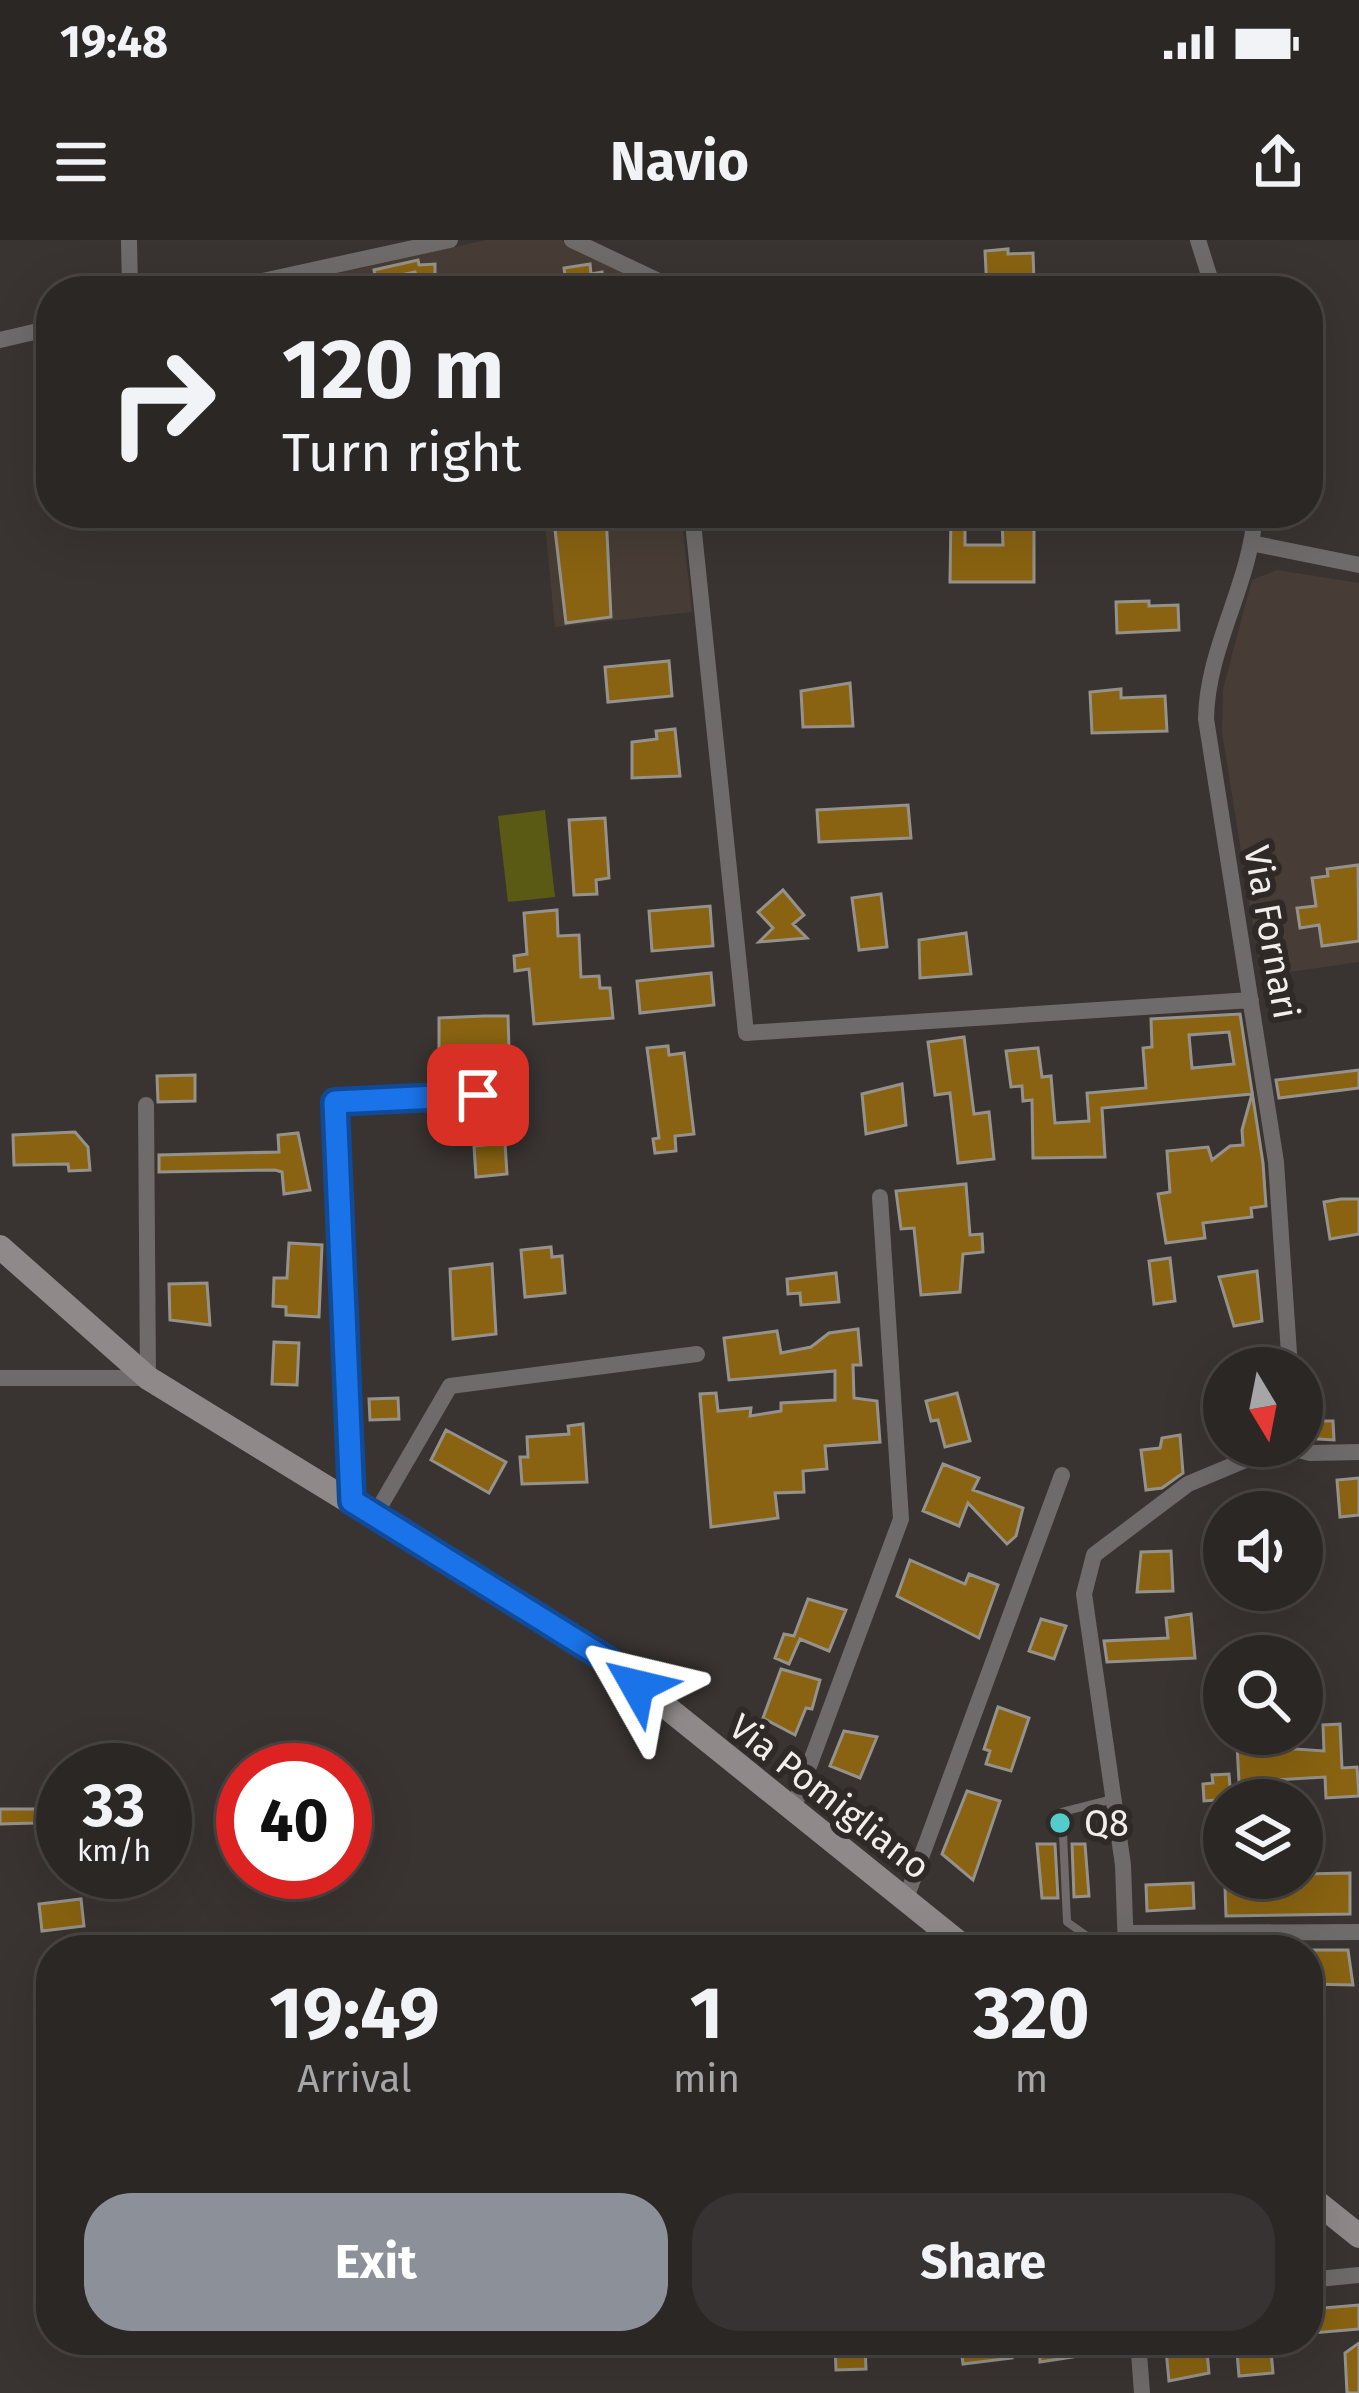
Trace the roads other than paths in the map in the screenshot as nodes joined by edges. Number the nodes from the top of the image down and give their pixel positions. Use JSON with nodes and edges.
{"nodes":[{"id":1,"x":129,"y":240,"type":"edge"},
{"id":2,"x":450,"y":240,"type":"edge"},
{"id":3,"x":572,"y":240,"type":"edge"},
{"id":4,"x":1198,"y":240,"type":"edge"},
{"id":5,"x":130,"y":276,"type":"edge"},
{"id":6,"x":286,"y":276,"type":"edge"},
{"id":7,"x":637,"y":276,"type":"edge"},
{"id":8,"x":1209,"y":276,"type":"edge"},
{"id":9,"x":36,"y":332,"type":"edge"},
{"id":10,"x":0,"y":340,"type":"edge"},
{"id":11,"x":694,"y":528,"type":"edge"},
{"id":12,"x":1253,"y":528,"type":"edge"},
{"id":13,"x":1251,"y":543,"type":"junction"},
{"id":14,"x":1359,"y":566,"type":"edge"},
{"id":15,"x":1251,"y":1000,"type":"junction"},
{"id":16,"x":478,"y":1095,"type":"dead end"},
{"id":17,"x":146,"y":1105,"type":"dead end"},
{"id":18,"x":880,"y":1197,"type":"dead end"},
{"id":19,"x":0,"y":1247,"type":"edge"},
{"id":20,"x":1289,"y":1347,"type":"edge"},
{"id":21,"x":697,"y":1354,"type":"dead end"},
{"id":22,"x":0,"y":1378,"type":"edge"},
{"id":23,"x":148,"y":1378,"type":"junction"},
{"id":24,"x":1359,"y":1452,"type":"edge"},
{"id":25,"x":1323,"y":1453,"type":"edge"},
{"id":26,"x":1230,"y":1467,"type":"edge"},
{"id":27,"x":1062,"y":1474,"type":"dead end"},
{"id":28,"x":352,"y":1501,"type":"junction"},
{"id":29,"x":376,"y":1515,"type":"junction"},
{"id":30,"x":1114,"y":1798,"type":"junction"},
{"id":31,"x":792,"y":1812,"type":"junction"},
{"id":32,"x":905,"y":1901,"type":"junction"},
{"id":33,"x":1359,"y":1932,"type":"edge"},
{"id":34,"x":949,"y":1935,"type":"edge"},
{"id":35,"x":1086,"y":1935,"type":"edge"},
{"id":36,"x":1125,"y":1935,"type":"edge"},
{"id":37,"x":1289,"y":1935,"type":"edge"},
{"id":38,"x":1323,"y":2206,"type":"edge"},
{"id":39,"x":1359,"y":2236,"type":"edge"},
{"id":40,"x":1359,"y":2275,"type":"edge"},
{"id":41,"x":1323,"y":2279,"type":"edge"},
{"id":42,"x":1139,"y":2355,"type":"edge"},
{"id":43,"x":1142,"y":2393,"type":"edge"}],
"edges":[{"from":1,"to":5,"type":"street"},
{"from":2,"to":6,"type":"street"},
{"from":3,"to":7,"type":"street"},
{"from":4,"to":8,"type":"street"},
{"from":9,"to":10,"type":"street"},
{"from":11,"to":15,"type":"street"},
{"from":12,"to":13,"type":"street","name":"Via Fornari"},
{"from":13,"to":14,"type":"street"},
{"from":13,"to":15,"type":"street","name":"Via Fornari"},
{"from":15,"to":20,"type":"street","name":"Via Fornari"},
{"from":16,"to":28,"type":"street"},
{"from":17,"to":23,"type":"street"},
{"from":18,"to":31,"type":"street"},
{"from":19,"to":23,"type":"street","name":"Via Pomigliano"},
{"from":21,"to":29,"type":"street"},
{"from":22,"to":23,"type":"street"},
{"from":23,"to":28,"type":"street","name":"Via Pomigliano"},
{"from":24,"to":25,"type":"street"},
{"from":26,"to":30,"type":"street"},
{"from":27,"to":32,"type":"street"},
{"from":28,"to":29,"type":"street","name":"Via Pomigliano"},
{"from":29,"to":31,"type":"street","name":"Via Pomigliano"},
{"from":30,"to":35,"type":"lane"},
{"from":30,"to":36,"type":"street"},
{"from":31,"to":32,"type":"street","name":"Via Pomigliano"},
{"from":32,"to":34,"type":"street","name":"Via Pomigliano"},
{"from":33,"to":37,"type":"street"},
{"from":38,"to":39,"type":"street"},
{"from":40,"to":41,"type":"street"},
{"from":42,"to":43,"type":"street"}]}
